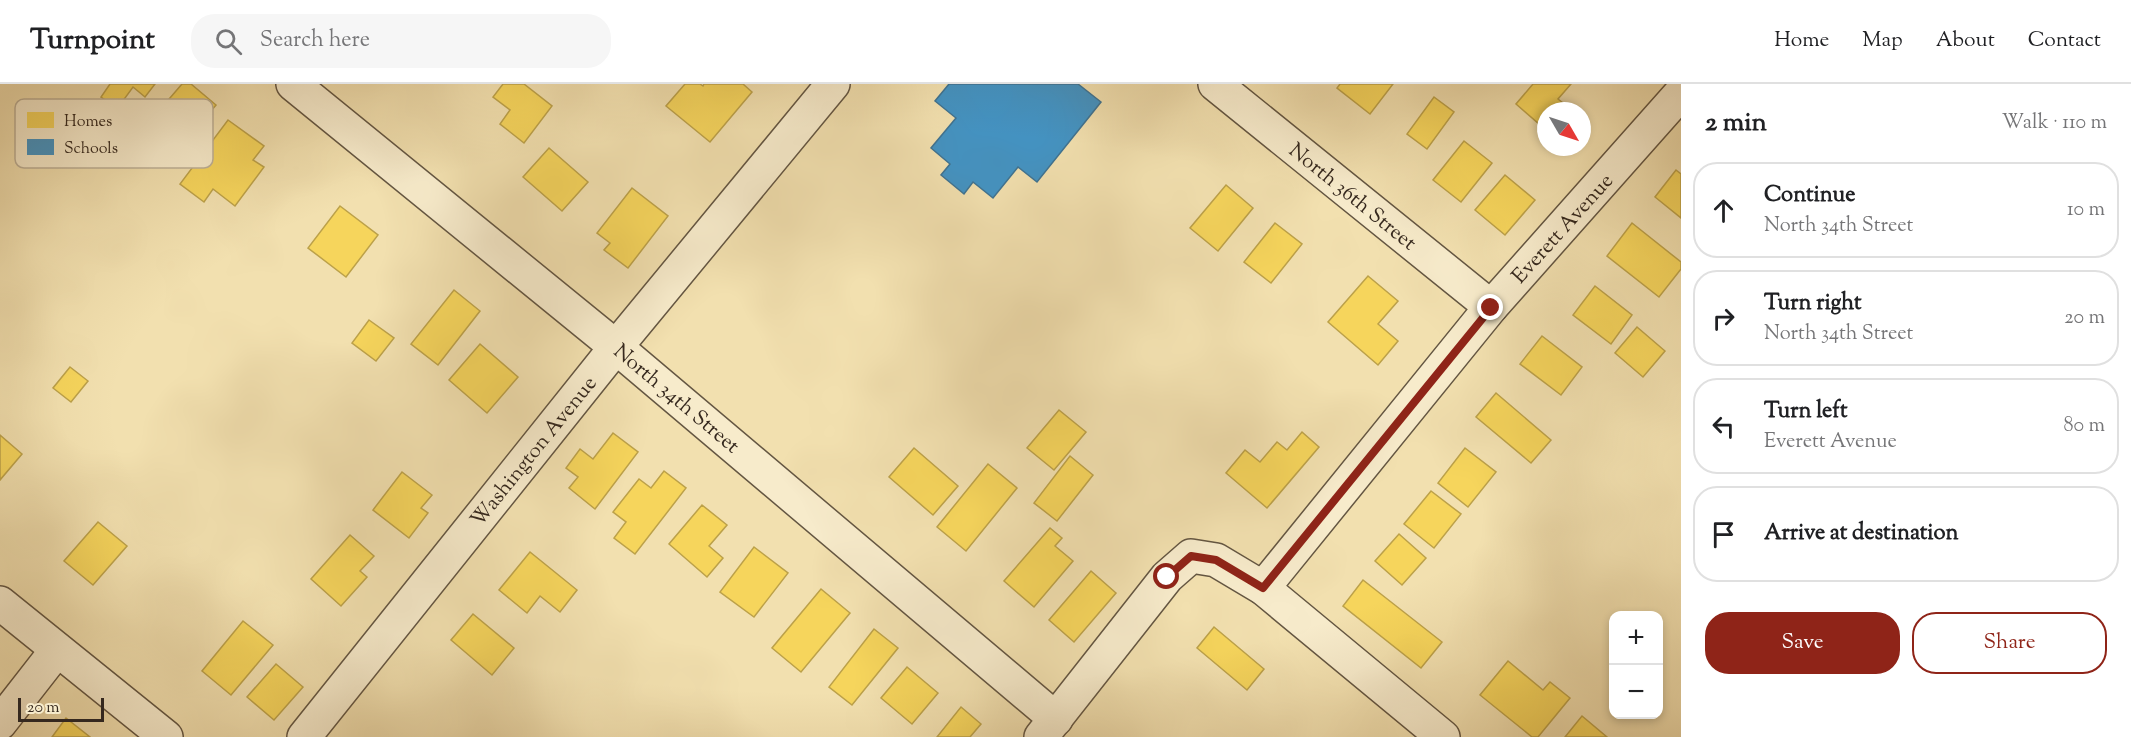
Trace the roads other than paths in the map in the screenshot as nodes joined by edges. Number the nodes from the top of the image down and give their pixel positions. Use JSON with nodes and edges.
{"nodes":[{"id":1,"x":294,"y":84,"type":"edge"},
{"id":2,"x":833,"y":84,"type":"edge"},
{"id":3,"x":1215,"y":84,"type":"edge"},
{"id":4,"x":1679,"y":99,"type":"edge"},
{"id":5,"x":1491,"y":308,"type":"junction"},
{"id":6,"x":616,"y":346,"type":"junction"},
{"id":7,"x":1263,"y":588,"type":"junction"},
{"id":8,"x":0,"y":603,"type":"edge"},
{"id":9,"x":57,"y":650,"type":"junction"},
{"id":10,"x":0,"y":723,"type":"edge"},
{"id":11,"x":1048,"y":728,"type":"edge"},
{"id":12,"x":166,"y":737,"type":"edge"},
{"id":13,"x":304,"y":737,"type":"edge"},
{"id":14,"x":1443,"y":737,"type":"edge"}],
"edges":[{"from":1,"to":6,"type":"street","name":"North 34th Street"},
{"from":2,"to":6,"type":"street","name":"Washington Avenue"},
{"from":3,"to":5,"type":"street","name":"North 36th Street"},
{"from":4,"to":5,"type":"street","name":"Everett Avenue"},
{"from":5,"to":7,"type":"street","name":"Everett Avenue"},
{"from":6,"to":11,"type":"street","name":"North 34th Street"},
{"from":6,"to":13,"type":"street","name":"Washington Avenue"},
{"from":7,"to":11,"type":"street"},
{"from":7,"to":14,"type":"street"},
{"from":8,"to":9,"type":"street"},
{"from":9,"to":10,"type":"street"},
{"from":9,"to":12,"type":"street"}]}
